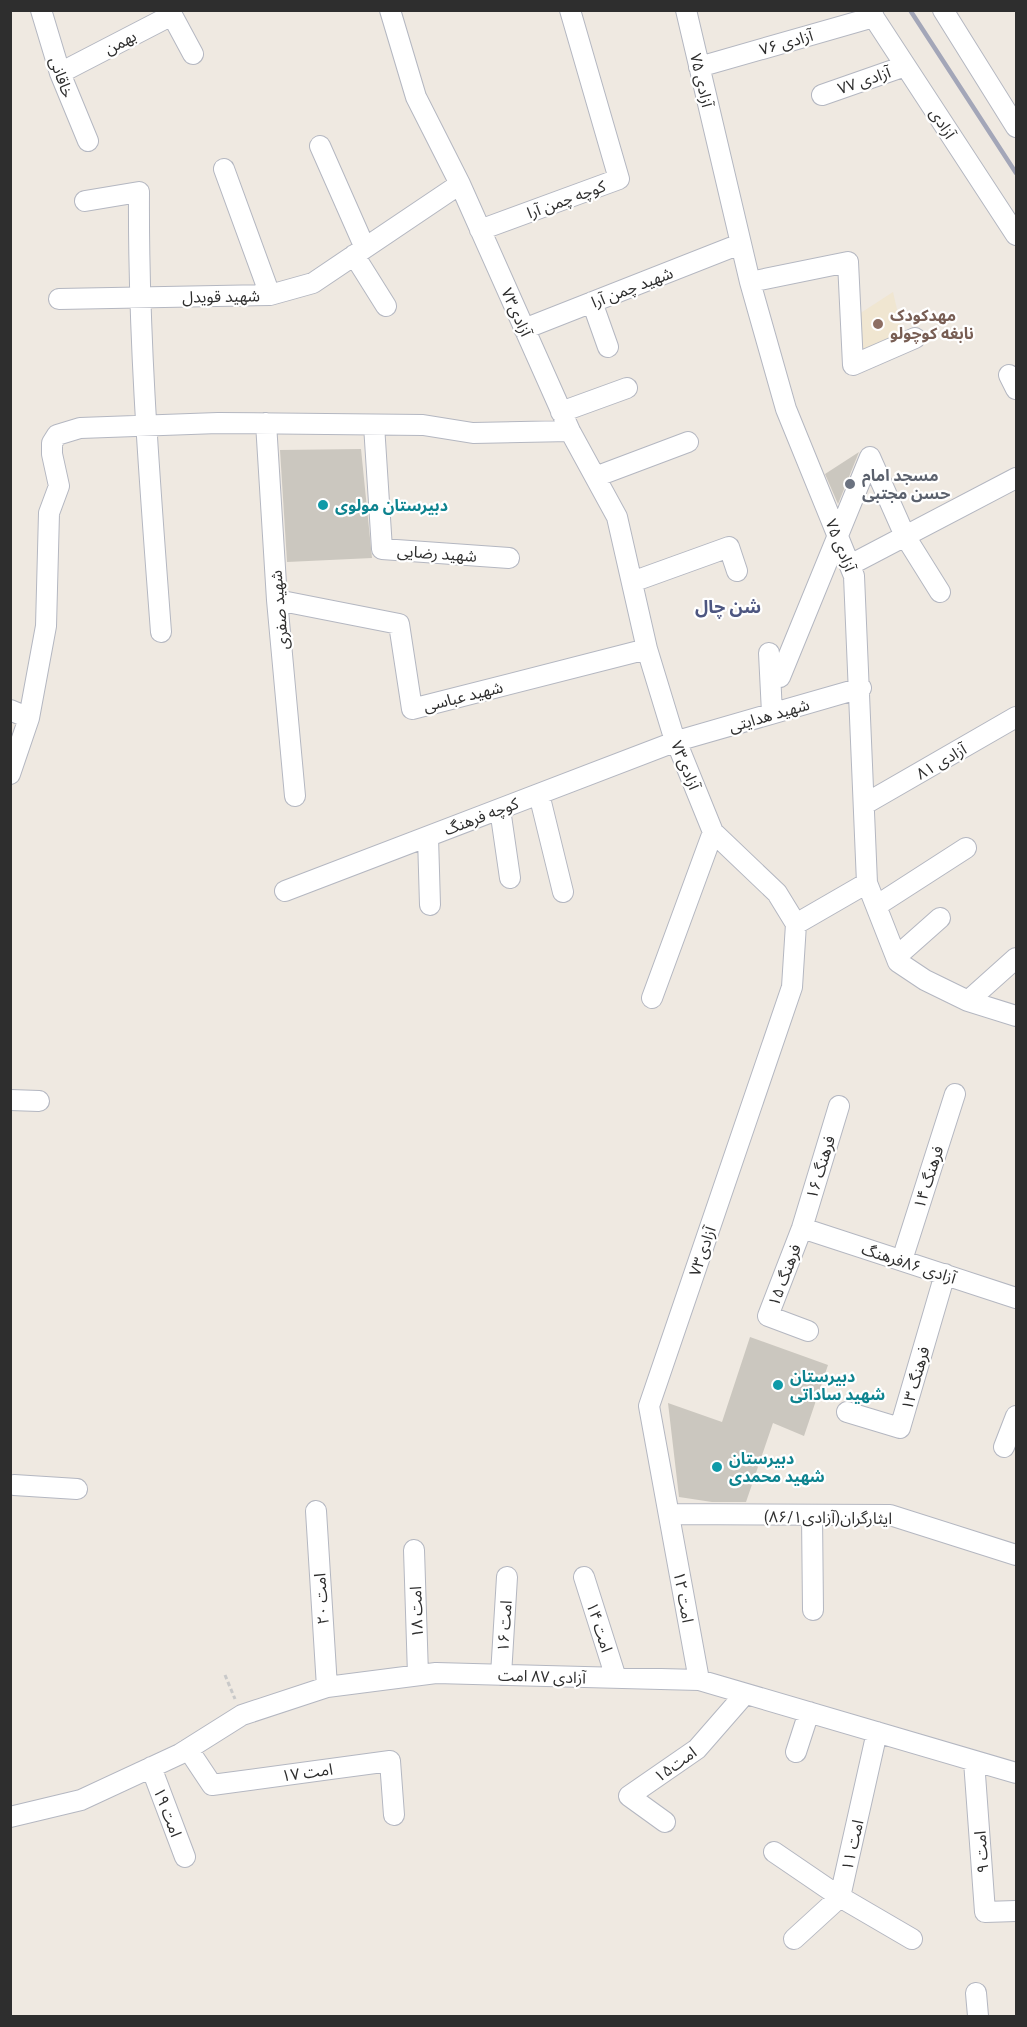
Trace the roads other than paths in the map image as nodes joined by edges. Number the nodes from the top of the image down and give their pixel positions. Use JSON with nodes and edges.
{"nodes":[{"id":1,"x":41,"y":10,"type":"edge"},
{"id":2,"x":390,"y":10,"type":"edge"},
{"id":3,"x":570,"y":10,"type":"edge"},
{"id":4,"x":686,"y":10,"type":"edge"},
{"id":5,"x":943,"y":10,"type":"edge"},
{"id":6,"x":871,"y":14,"type":"edge"},
{"id":7,"x":193,"y":54,"type":"dead end"},
{"id":8,"x":905,"y":66,"type":"junction"},
{"id":9,"x":699,"y":67,"type":"junction"},
{"id":10,"x":60,"y":73,"type":"junction"},
{"id":11,"x":822,"y":95,"type":"dead end"},
{"id":12,"x":1017,"y":127,"type":"edge"},
{"id":13,"x":88,"y":141,"type":"dead end"},
{"id":14,"x":320,"y":146,"type":"dead end"},
{"id":15,"x":224,"y":169,"type":"dead end"},
{"id":16,"x":460,"y":184,"type":"junction"},
{"id":17,"x":85,"y":201,"type":"dead end"},
{"id":18,"x":480,"y":230,"type":"junction"},
{"id":19,"x":1017,"y":235,"type":"edge"},
{"id":20,"x":740,"y":244,"type":"junction"},
{"id":21,"x":360,"y":251,"type":"junction"},
{"id":22,"x":750,"y":282,"type":"junction"},
{"id":23,"x":270,"y":295,"type":"junction"},
{"id":24,"x":138,"y":297,"type":"junction"},
{"id":25,"x":59,"y":298,"type":"dead end"},
{"id":26,"x":592,"y":302,"type":"junction"},
{"id":27,"x":386,"y":306,"type":"dead end"},
{"id":28,"x":524,"y":329,"type":"junction"},
{"id":29,"x":915,"y":338,"type":"dead end"},
{"id":30,"x":608,"y":347,"type":"dead end"},
{"id":31,"x":627,"y":388,"type":"dead end"},
{"id":32,"x":561,"y":412,"type":"junction"},
{"id":33,"x":266,"y":423,"type":"junction"},
{"id":34,"x":374,"y":424,"type":"junction"},
{"id":35,"x":145,"y":425,"type":"junction"},
{"id":36,"x":570,"y":431,"type":"junction"},
{"id":37,"x":688,"y":442,"type":"dead end"},
{"id":38,"x":595,"y":477,"type":"junction"},
{"id":39,"x":1017,"y":478,"type":"edge"},
{"id":40,"x":905,"y":536,"type":"junction"},
{"id":41,"x":509,"y":558,"type":"dead end"},
{"id":42,"x":850,"y":566,"type":"junction"},
{"id":43,"x":737,"y":571,"type":"dead end"},
{"id":44,"x":632,"y":582,"type":"junction"},
{"id":45,"x":940,"y":592,"type":"dead end"},
{"id":46,"x":277,"y":600,"type":"junction"},
{"id":47,"x":161,"y":632,"type":"dead end"},
{"id":48,"x":647,"y":649,"type":"junction"},
{"id":49,"x":769,"y":653,"type":"dead end"},
{"id":50,"x":780,"y":677,"type":"dead end"},
{"id":51,"x":861,"y":688,"type":"junction"},
{"id":52,"x":10,"y":710,"type":"edge"},
{"id":53,"x":772,"y":714,"type":"junction"},
{"id":54,"x":1017,"y":717,"type":"edge"},
{"id":55,"x":29,"y":718,"type":"junction"},
{"id":56,"x":677,"y":741,"type":"junction"},
{"id":57,"x":10,"y":774,"type":"edge"},
{"id":58,"x":539,"y":794,"type":"junction"},
{"id":59,"x":296,"y":796,"type":"dead end"},
{"id":60,"x":865,"y":804,"type":"junction"},
{"id":61,"x":500,"y":809,"type":"junction"},
{"id":62,"x":712,"y":832,"type":"junction"},
{"id":63,"x":428,"y":837,"type":"junction"},
{"id":64,"x":966,"y":848,"type":"dead end"},
{"id":65,"x":510,"y":878,"type":"dead end"},
{"id":66,"x":867,"y":883,"type":"junction"},
{"id":67,"x":285,"y":891,"type":"dead end"},
{"id":68,"x":563,"y":892,"type":"dead end"},
{"id":69,"x":430,"y":905,"type":"dead end"},
{"id":70,"x":876,"y":906,"type":"junction"},
{"id":71,"x":940,"y":918,"type":"dead end"},
{"id":72,"x":796,"y":924,"type":"junction"},
{"id":73,"x":896,"y":957,"type":"junction"},
{"id":74,"x":1017,"y":958,"type":"edge"},
{"id":75,"x":652,"y":998,"type":"dead end"},
{"id":76,"x":968,"y":1001,"type":"junction"},
{"id":77,"x":1017,"y":1016,"type":"edge"},
{"id":78,"x":955,"y":1094,"type":"dead end"},
{"id":79,"x":10,"y":1100,"type":"edge"},
{"id":80,"x":39,"y":1101,"type":"dead end"},
{"id":81,"x":839,"y":1106,"type":"dead end"},
{"id":82,"x":802,"y":1228,"type":"junction"},
{"id":83,"x":902,"y":1260,"type":"junction"},
{"id":84,"x":945,"y":1274,"type":"junction"},
{"id":85,"x":1017,"y":1298,"type":"edge"},
{"id":86,"x":808,"y":1331,"type":"dead end"},
{"id":87,"x":847,"y":1412,"type":"dead end"},
{"id":88,"x":1017,"y":1416,"type":"edge"},
{"id":89,"x":1004,"y":1447,"type":"dead end"},
{"id":90,"x":12,"y":1479,"type":"edge"},
{"id":91,"x":77,"y":1490,"type":"dead end"},
{"id":92,"x":316,"y":1511,"type":"dead end"},
{"id":93,"x":669,"y":1514,"type":"junction"},
{"id":94,"x":812,"y":1515,"type":"junction"},
{"id":95,"x":414,"y":1550,"type":"dead end"},
{"id":96,"x":1017,"y":1555,"type":"edge"},
{"id":97,"x":507,"y":1577,"type":"dead end"},
{"id":98,"x":584,"y":1577,"type":"dead end"},
{"id":99,"x":813,"y":1610,"type":"dead end"},
{"id":100,"x":418,"y":1675,"type":"junction"},
{"id":101,"x":501,"y":1675,"type":"junction"},
{"id":102,"x":616,"y":1678,"type":"junction"},
{"id":103,"x":699,"y":1680,"type":"junction"},
{"id":104,"x":327,"y":1687,"type":"junction"},
{"id":105,"x":745,"y":1694,"type":"junction"},
{"id":106,"x":809,"y":1712,"type":"junction"},
{"id":107,"x":877,"y":1732,"type":"junction"},
{"id":108,"x":188,"y":1749,"type":"junction"},
{"id":109,"x":795,"y":1752,"type":"dead end"},
{"id":110,"x":975,"y":1761,"type":"junction"},
{"id":111,"x":151,"y":1767,"type":"junction"},
{"id":112,"x":1017,"y":1773,"type":"edge"},
{"id":113,"x":394,"y":1815,"type":"dead end"},
{"id":114,"x":10,"y":1817,"type":"edge"},
{"id":115,"x":665,"y":1822,"type":"dead end"},
{"id":116,"x":774,"y":1852,"type":"dead end"},
{"id":117,"x":185,"y":1857,"type":"dead end"},
{"id":118,"x":840,"y":1897,"type":"junction"},
{"id":119,"x":1017,"y":1911,"type":"edge"},
{"id":120,"x":912,"y":1938,"type":"dead end"},
{"id":121,"x":794,"y":1939,"type":"dead end"},
{"id":122,"x":976,"y":1993,"type":"dead end"},
{"id":123,"x":978,"y":2016,"type":"edge"}],
"edges":[{"from":1,"to":10,"type":"street","name":"خاقانی"},
{"from":2,"to":16,"type":"street","name":"آزادی۷۳"},
{"from":3,"to":18,"type":"street","name":"کوچه چمن آرا"},
{"from":4,"to":9,"type":"street","name":"آزادی ۷۵"},
{"from":5,"to":12,"type":"street"},
{"from":6,"to":8,"type":"street","name":"آزادی"},
{"from":6,"to":9,"type":"street","name":"آزادی ۷۶"},
{"from":7,"to":10,"type":"street","name":"بهمن"},
{"from":8,"to":11,"type":"street","name":"آزادی ۷۷"},
{"from":8,"to":19,"type":"street","name":"آزادی"},
{"from":9,"to":20,"type":"street","name":"آزادی ۷۵"},
{"from":10,"to":13,"type":"street","name":"خاقانی"},
{"from":14,"to":21,"type":"street"},
{"from":15,"to":23,"type":"street"},
{"from":16,"to":18,"type":"street","name":"آزادی۷۳"},
{"from":16,"to":21,"type":"street","name":"شهید قویدل"},
{"from":17,"to":24,"type":"street"},
{"from":18,"to":28,"type":"street","name":"آزادی۷۳"},
{"from":20,"to":22,"type":"street","name":"آزادی ۷۵"},
{"from":20,"to":26,"type":"street","name":"شهید چمن آرا"},
{"from":21,"to":23,"type":"street","name":"شهید قویدل"},
{"from":21,"to":27,"type":"street"},
{"from":22,"to":29,"type":"street"},
{"from":22,"to":42,"type":"street","name":"آزادی ۷۵"},
{"from":23,"to":24,"type":"street","name":"شهید قویدل"},
{"from":24,"to":25,"type":"street","name":"شهید قویدل"},
{"from":24,"to":35,"type":"street"},
{"from":26,"to":28,"type":"street","name":"شهید چمن آرا"},
{"from":26,"to":30,"type":"street"},
{"from":28,"to":32,"type":"street","name":"آزادی۷۳"},
{"from":31,"to":32,"type":"street"},
{"from":32,"to":36,"type":"street","name":"آزادی۷۳"},
{"from":33,"to":34,"type":"street"},
{"from":33,"to":35,"type":"street"},
{"from":33,"to":46,"type":"street","name":"شهید صفری"},
{"from":34,"to":36,"type":"street"},
{"from":34,"to":41,"type":"street","name":"شهید رضایی"},
{"from":35,"to":47,"type":"street"},
{"from":35,"to":55,"type":"street"},
{"from":36,"to":38,"type":"street","name":"آزادی۷۳"},
{"from":37,"to":38,"type":"street"},
{"from":38,"to":44,"type":"street","name":"آزادی۷۳"},
{"from":39,"to":40,"type":"street"},
{"from":40,"to":42,"type":"street"},
{"from":40,"to":45,"type":"street"},
{"from":40,"to":50,"type":"street"},
{"from":42,"to":51,"type":"street","name":"آزادی ۷۵"},
{"from":43,"to":44,"type":"street"},
{"from":44,"to":48,"type":"street","name":"آزادی۷۳"},
{"from":46,"to":48,"type":"street","name":"شهید عباسی"},
{"from":46,"to":59,"type":"street","name":"شهید صفری"},
{"from":48,"to":56,"type":"street","name":"آزادی۷۳"},
{"from":49,"to":53,"type":"street"},
{"from":51,"to":53,"type":"street","name":"شهید هدایتی"},
{"from":51,"to":60,"type":"street","name":"آزادی ۷۵"},
{"from":52,"to":55,"type":"street"},
{"from":53,"to":56,"type":"street","name":"شهید هدایتی"},
{"from":54,"to":60,"type":"street","name":"آزادی ۸۱"},
{"from":55,"to":57,"type":"street"},
{"from":56,"to":58,"type":"street","name":"کوچه فرهنگ"},
{"from":56,"to":62,"type":"street","name":"آزادی۷۳"},
{"from":58,"to":61,"type":"street","name":"کوچه فرهنگ"},
{"from":58,"to":68,"type":"street"},
{"from":60,"to":66,"type":"street","name":"آزادی ۷۵"},
{"from":61,"to":63,"type":"street","name":"کوچه فرهنگ"},
{"from":61,"to":65,"type":"street"},
{"from":62,"to":72,"type":"street","name":"آزادی۷۳"},
{"from":62,"to":75,"type":"street"},
{"from":63,"to":67,"type":"street","name":"کوچه فرهنگ"},
{"from":63,"to":69,"type":"street"},
{"from":64,"to":70,"type":"street"},
{"from":66,"to":70,"type":"street","name":"آزادی ۷۵"},
{"from":66,"to":72,"type":"street"},
{"from":70,"to":73,"type":"street","name":"آزادی ۷۵"},
{"from":71,"to":73,"type":"street"},
{"from":72,"to":93,"type":"street","name":"آزادی۷۳"},
{"from":73,"to":76,"type":"street","name":"آزادی ۷۵"},
{"from":74,"to":76,"type":"street"},
{"from":76,"to":77,"type":"street","name":"آزادی ۷۵"},
{"from":78,"to":83,"type":"street","name":"فرهنگ ۱۴"},
{"from":79,"to":80,"type":"street"},
{"from":81,"to":82,"type":"street","name":"فرهنگ ۱۶"},
{"from":82,"to":83,"type":"street","name":"آزادی ۸۶فرهنگ"},
{"from":82,"to":86,"type":"street","name":"فرهنگ ۱۵"},
{"from":83,"to":84,"type":"street","name":"آزادی ۸۶فرهنگ"},
{"from":84,"to":85,"type":"street","name":"آزادی ۸۶فرهنگ"},
{"from":84,"to":87,"type":"street","name":"فرهنگ ۱۳"},
{"from":88,"to":89,"type":"street"},
{"from":90,"to":91,"type":"street"},
{"from":92,"to":104,"type":"street","name":"امت ۲۰"},
{"from":93,"to":94,"type":"street","name":"ایثارگران(آزادی۸۶/۱)"},
{"from":93,"to":103,"type":"street","name":"امت ۱۲"},
{"from":94,"to":96,"type":"street","name":"ایثارگران(آزادی۸۶/۱)"},
{"from":94,"to":99,"type":"street"},
{"from":95,"to":100,"type":"street","name":"امت ۱۸"},
{"from":97,"to":101,"type":"street","name":"امت ۱۶"},
{"from":98,"to":102,"type":"street","name":"امت ۱۴"},
{"from":100,"to":101,"type":"street","name":"آزادی ۸۷ امت"},
{"from":100,"to":104,"type":"street","name":"آزادی ۸۷ امت"},
{"from":101,"to":102,"type":"street","name":"آزادی ۸۷ امت"},
{"from":102,"to":103,"type":"street","name":"آزادی ۸۷ امت"},
{"from":103,"to":105,"type":"street","name":"آزادی ۸۷ امت"},
{"from":104,"to":108,"type":"street","name":"آزادی ۸۷ امت"},
{"from":105,"to":106,"type":"street","name":"آزادی ۸۷ امت"},
{"from":105,"to":115,"type":"street","name":"امت۱۵"},
{"from":106,"to":107,"type":"street","name":"آزادی ۸۷ امت"},
{"from":106,"to":109,"type":"street"},
{"from":107,"to":110,"type":"street","name":"آزادی ۸۷ امت"},
{"from":107,"to":118,"type":"street","name":"امت ۱۱"},
{"from":108,"to":111,"type":"street","name":"آزادی ۸۷ امت"},
{"from":108,"to":113,"type":"street","name":"امت ۱۷"},
{"from":110,"to":112,"type":"street","name":"آزادی ۸۷ امت"},
{"from":110,"to":119,"type":"street","name":"امت ۹"},
{"from":111,"to":114,"type":"street","name":"آزادی ۸۷ امت"},
{"from":111,"to":117,"type":"street","name":"امت ۱۹"},
{"from":116,"to":118,"type":"street"},
{"from":118,"to":120,"type":"street"},
{"from":118,"to":121,"type":"street"},
{"from":122,"to":123,"type":"street"}]}
